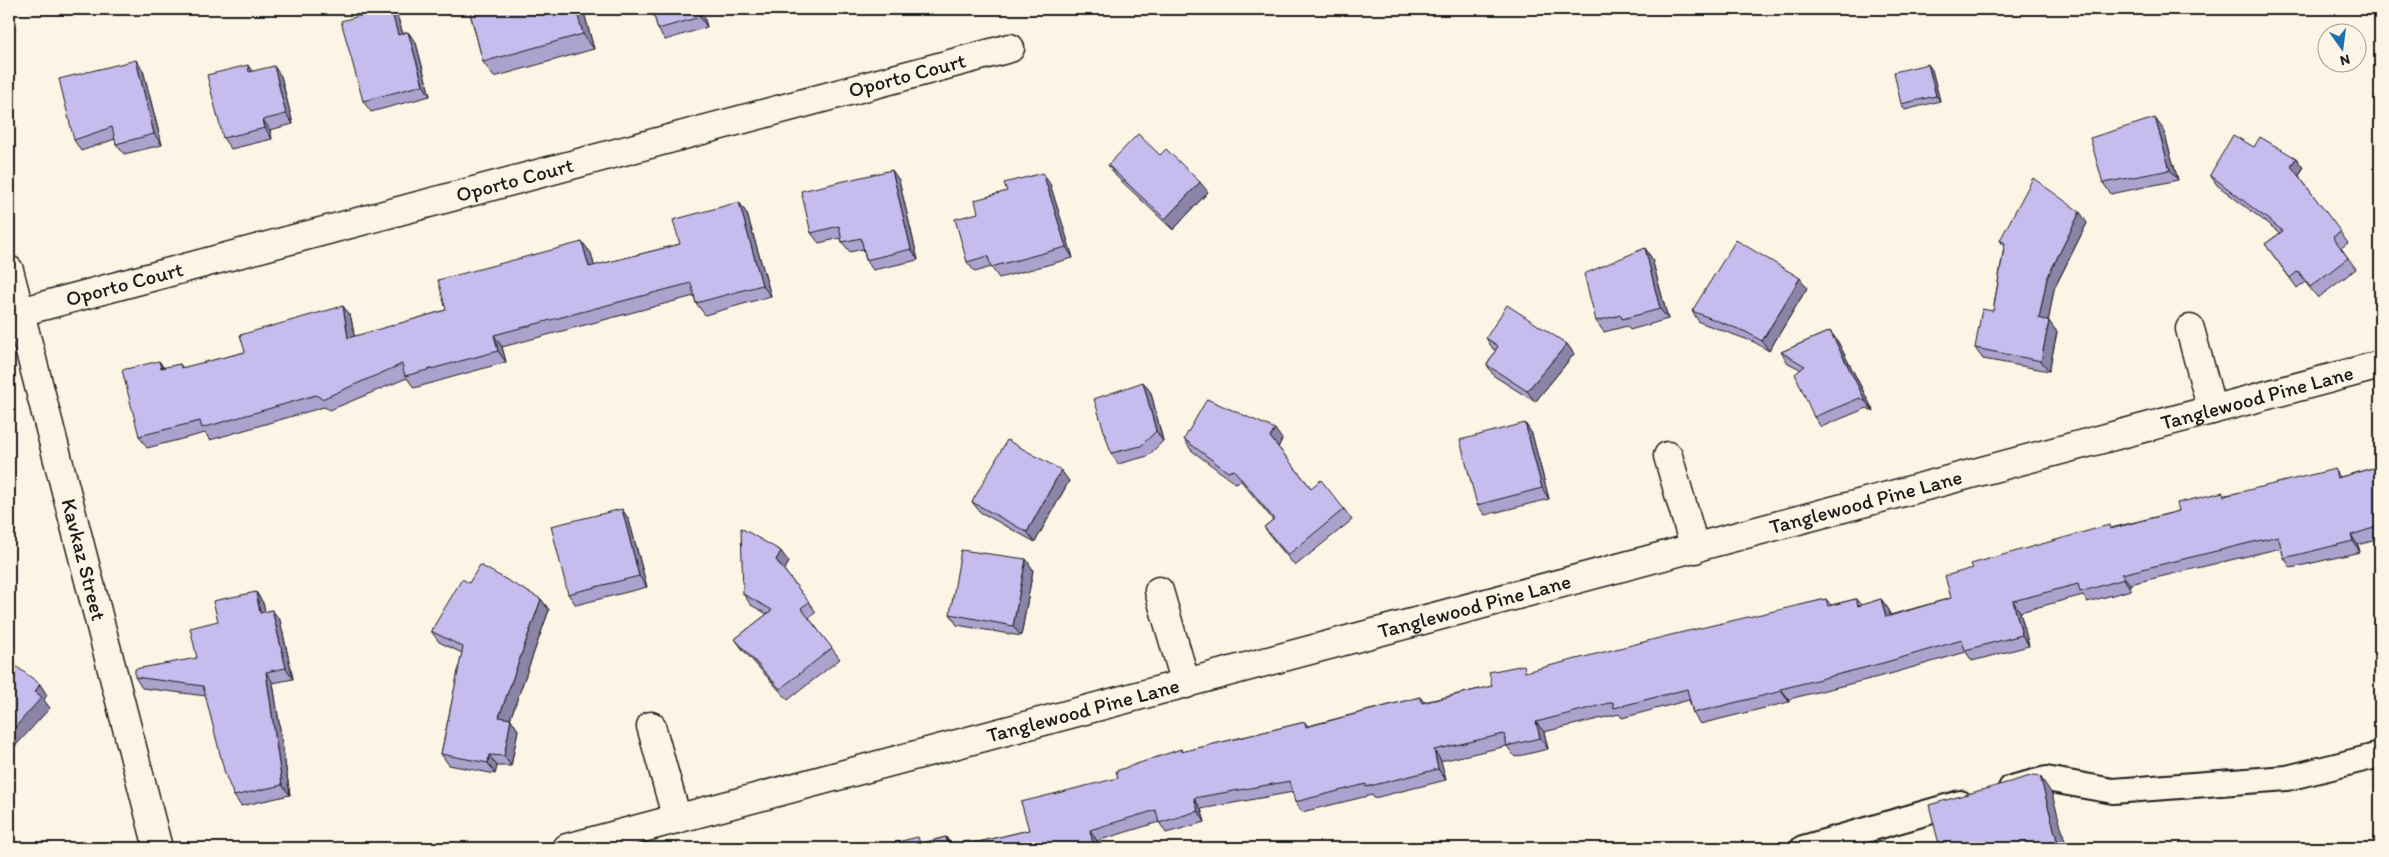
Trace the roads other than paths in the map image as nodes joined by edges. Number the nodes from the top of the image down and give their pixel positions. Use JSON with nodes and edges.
{"nodes":[{"id":1,"x":1010,"y":48,"type":"dead end"},
{"id":2,"x":9,"y":270,"type":"edge"},
{"id":3,"x":20,"y":312,"type":"junction"},
{"id":4,"x":2190,"y":329,"type":"dead end"},
{"id":5,"x":2380,"y":365,"type":"edge"},
{"id":6,"x":2212,"y":410,"type":"junction"},
{"id":7,"x":1668,"y":456,"type":"dead end"},
{"id":8,"x":1695,"y":549,"type":"junction"},
{"id":9,"x":1159,"y":591,"type":"dead end"},
{"id":10,"x":1186,"y":684,"type":"junction"},
{"id":11,"x":651,"y":726,"type":"dead end"},
{"id":12,"x":2380,"y":754,"type":"edge"},
{"id":13,"x":677,"y":819,"type":"junction"},
{"id":14,"x":158,"y":848,"type":"edge"},
{"id":15,"x":567,"y":848,"type":"edge"},
{"id":16,"x":1803,"y":848,"type":"edge"}],
"edges":[{"from":1,"to":3,"type":"street","name":"Oporto Court"},
{"from":2,"to":3,"type":"street","name":"Kavkaz Street"},
{"from":3,"to":14,"type":"street","name":"Kavkaz Street"},
{"from":4,"to":6,"type":"street"},
{"from":5,"to":6,"type":"street","name":"Tanglewood Pine Lane"},
{"from":6,"to":8,"type":"street","name":"Tanglewood Pine Lane"},
{"from":7,"to":8,"type":"street"},
{"from":8,"to":10,"type":"street","name":"Tanglewood Pine Lane"},
{"from":9,"to":10,"type":"street"},
{"from":10,"to":13,"type":"street","name":"Tanglewood Pine Lane"},
{"from":11,"to":13,"type":"street"},
{"from":12,"to":16,"type":"lane"},
{"from":13,"to":15,"type":"street","name":"Tanglewood Pine Lane"}]}
